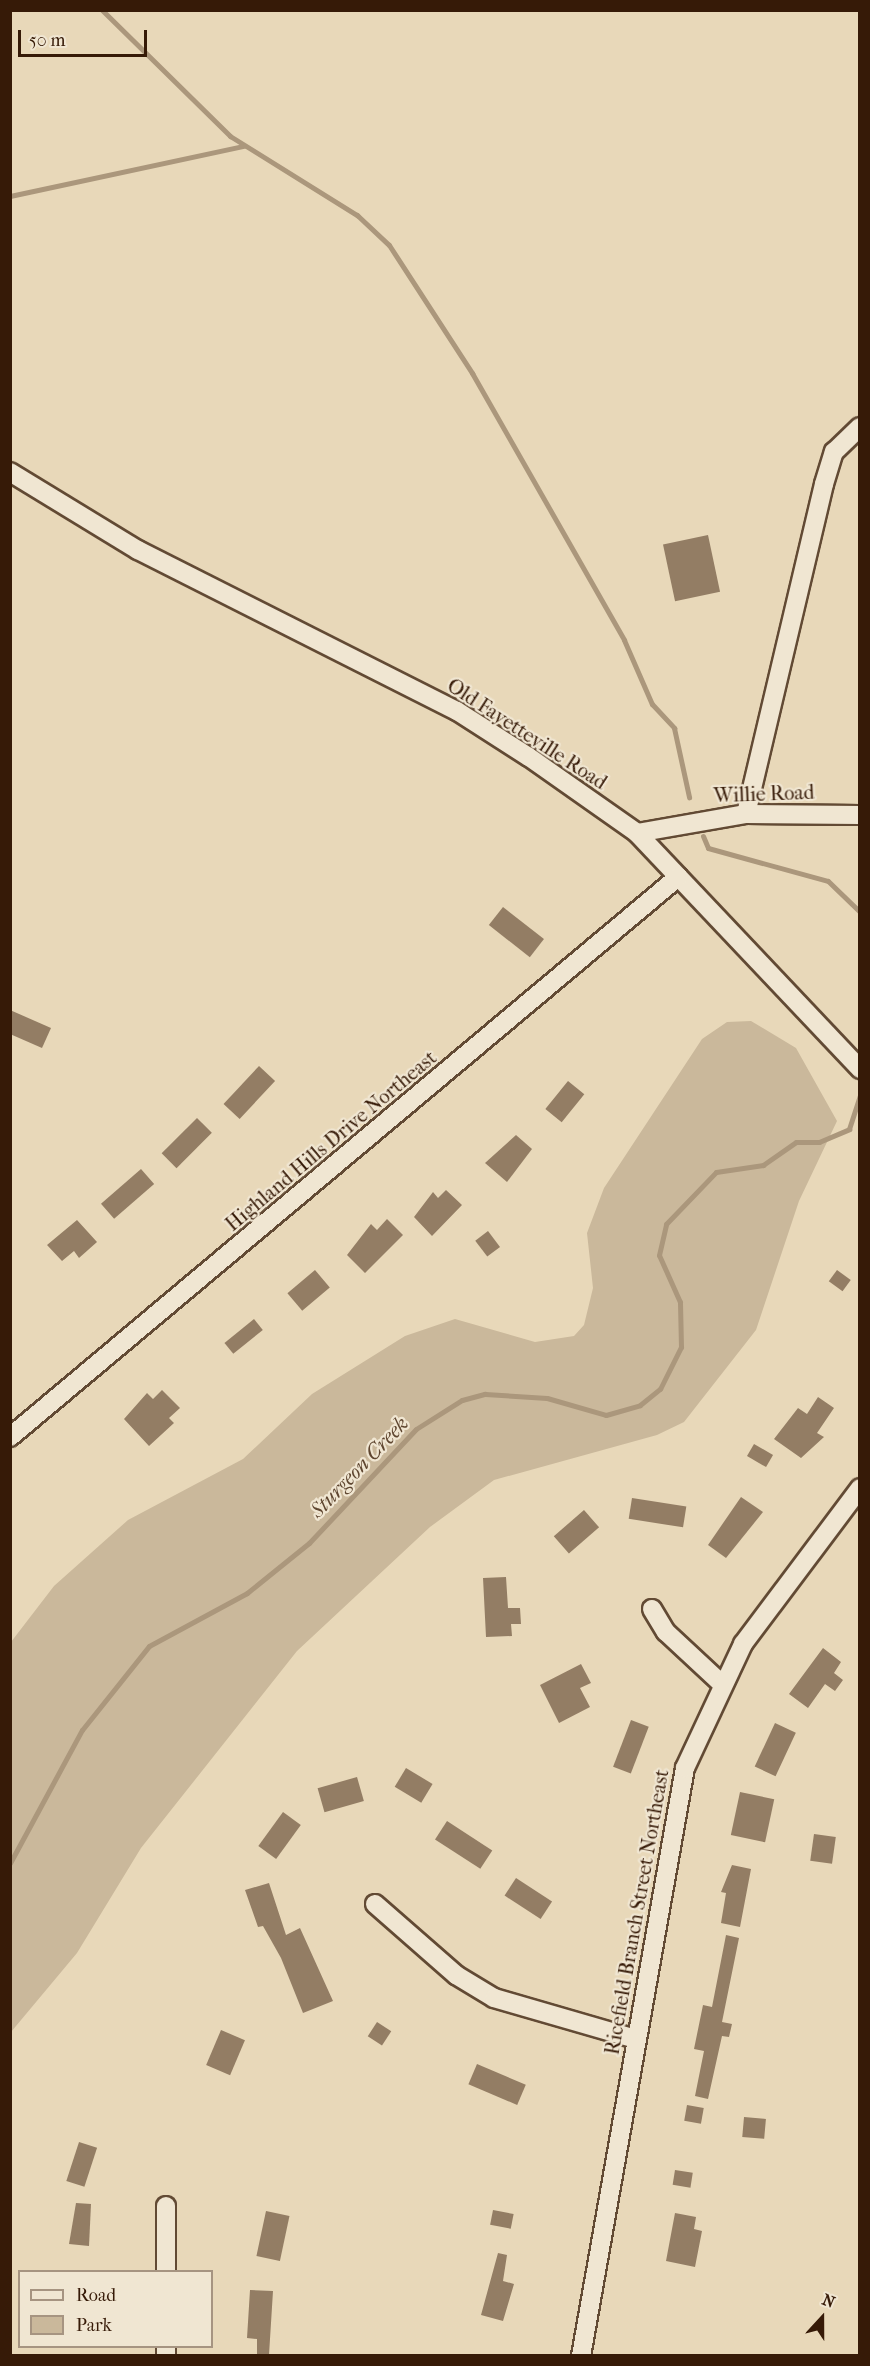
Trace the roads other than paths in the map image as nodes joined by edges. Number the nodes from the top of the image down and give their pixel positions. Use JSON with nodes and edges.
{"nodes":[{"id":1,"x":860,"y":427,"type":"edge"},
{"id":2,"x":10,"y":472,"type":"edge"},
{"id":3,"x":747,"y":814,"type":"junction"},
{"id":4,"x":860,"y":814,"type":"edge"},
{"id":5,"x":637,"y":833,"type":"junction"},
{"id":6,"x":678,"y":877,"type":"junction"},
{"id":7,"x":860,"y":1069,"type":"edge"},
{"id":8,"x":10,"y":1437,"type":"edge"},
{"id":9,"x":860,"y":1488,"type":"edge"},
{"id":10,"x":652,"y":1609,"type":"dead end"},
{"id":11,"x":722,"y":1684,"type":"junction"},
{"id":12,"x":375,"y":1904,"type":"dead end"},
{"id":13,"x":636,"y":2039,"type":"junction"},
{"id":14,"x":166,"y":2206,"type":"dead end"},
{"id":15,"x":166,"y":2270,"type":"edge"},
{"id":16,"x":581,"y":2355,"type":"edge"}],
"edges":[{"from":1,"to":3,"type":"street"},
{"from":2,"to":5,"type":"street","name":"Old Fayetteville Road"},
{"from":3,"to":4,"type":"street","name":"Willie Road"},
{"from":3,"to":5,"type":"street","name":"Willie Road"},
{"from":5,"to":6,"type":"street","name":"Old Fayetteville Road"},
{"from":6,"to":7,"type":"street","name":"Old Fayetteville Road"},
{"from":6,"to":8,"type":"street","name":"Highland Hills Drive Northeast"},
{"from":9,"to":11,"type":"street","name":"Ricefield Branch Street Northeast"},
{"from":10,"to":11,"type":"street"},
{"from":11,"to":13,"type":"street","name":"Ricefield Branch Street Northeast"},
{"from":12,"to":13,"type":"street"},
{"from":13,"to":16,"type":"street","name":"Ricefield Branch Street Northeast"},
{"from":14,"to":15,"type":"street"}]}
